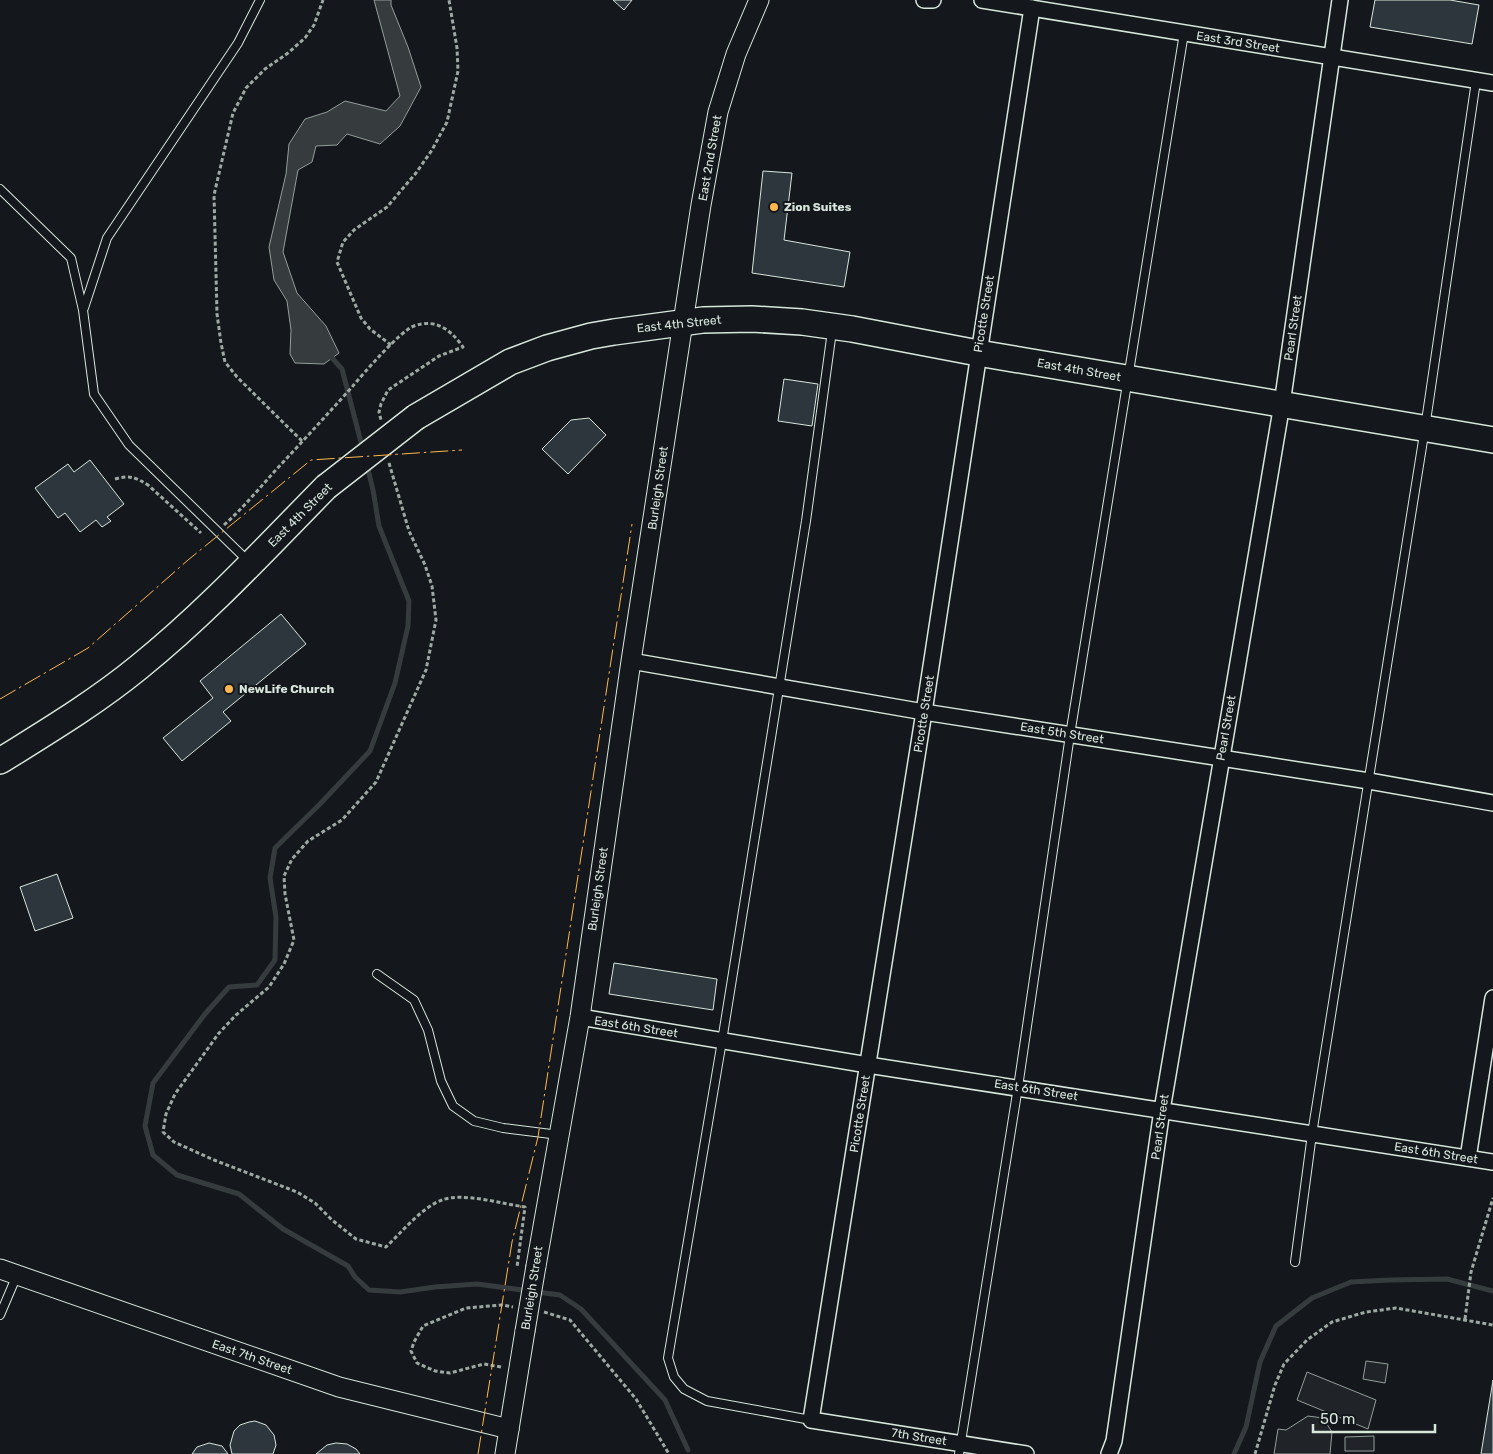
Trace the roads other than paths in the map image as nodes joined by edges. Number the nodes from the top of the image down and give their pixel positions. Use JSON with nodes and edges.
{"nodes":[{"id":1,"x":260,"y":0,"type":"edge"},
{"id":2,"x":759,"y":0,"type":"edge"},
{"id":3,"x":924,"y":0,"type":"edge"},
{"id":4,"x":932,"y":0,"type":"edge"},
{"id":5,"x":982,"y":0,"type":"edge"},
{"id":6,"x":1340,"y":0,"type":"edge"},
{"id":7,"x":1032,"y":8,"type":"junction"},
{"id":8,"x":1184,"y":33,"type":"junction"},
{"id":9,"x":1332,"y":57,"type":"junction"},
{"id":10,"x":1476,"y":81,"type":"junction"},
{"id":11,"x":1493,"y":84,"type":"edge"},
{"id":12,"x":0,"y":189,"type":"edge"},
{"id":13,"x":83,"y":310,"type":"junction"},
{"id":14,"x":682,"y":322,"type":"junction"},
{"id":15,"x":832,"y":326,"type":"junction"},
{"id":16,"x":978,"y":353,"type":"junction"},
{"id":17,"x":1128,"y":378,"type":"junction"},
{"id":18,"x":1282,"y":404,"type":"junction"},
{"id":19,"x":1425,"y":428,"type":"junction"},
{"id":20,"x":1493,"y":440,"type":"edge"},
{"id":21,"x":251,"y":564,"type":"junction"},
{"id":22,"x":631,"y":661,"type":"junction"},
{"id":23,"x":779,"y":687,"type":"junction"},
{"id":24,"x":924,"y":712,"type":"junction"},
{"id":25,"x":1070,"y":735,"type":"junction"},
{"id":26,"x":1221,"y":758,"type":"junction"},
{"id":27,"x":0,"y":761,"type":"edge"},
{"id":28,"x":1369,"y":781,"type":"junction"},
{"id":29,"x":1493,"y":803,"type":"edge"},
{"id":30,"x":377,"y":974,"type":"dead end"},
{"id":31,"x":1493,"y":998,"type":"edge"},
{"id":32,"x":580,"y":1018,"type":"junction"},
{"id":33,"x":722,"y":1041,"type":"junction"},
{"id":34,"x":868,"y":1065,"type":"junction"},
{"id":35,"x":1018,"y":1087,"type":"junction"},
{"id":36,"x":1162,"y":1110,"type":"junction"},
{"id":37,"x":1312,"y":1134,"type":"junction"},
{"id":38,"x":559,"y":1135,"type":"junction"},
{"id":39,"x":1468,"y":1158,"type":"junction"},
{"id":40,"x":1493,"y":1162,"type":"edge"},
{"id":41,"x":1295,"y":1262,"type":"dead end"},
{"id":42,"x":8,"y":1272,"type":"edge"},
{"id":43,"x":0,"y":1315,"type":"edge"},
{"id":44,"x":811,"y":1420,"type":"junction"},
{"id":45,"x":510,"y":1429,"type":"junction"},
{"id":46,"x":960,"y":1449,"type":"edge"},
{"id":47,"x":506,"y":1454,"type":"edge"},
{"id":48,"x":1026,"y":1454,"type":"edge"},
{"id":49,"x":1108,"y":1454,"type":"edge"}],
"edges":[{"from":1,"to":13,"type":"lane"},
{"from":2,"to":14,"type":"street","name":"East 2nd Street"},
{"from":3,"to":4,"type":"street"},
{"from":5,"to":7,"type":"street","name":"East 3rd Street"},
{"from":6,"to":9,"type":"street","name":"Pearl Street"},
{"from":7,"to":8,"type":"street","name":"East 3rd Street"},
{"from":7,"to":16,"type":"street","name":"Picotte Street"},
{"from":8,"to":9,"type":"street","name":"East 3rd Street"},
{"from":8,"to":17,"type":"lane"},
{"from":9,"to":10,"type":"street","name":"East 3rd Street"},
{"from":9,"to":18,"type":"street","name":"Pearl Street"},
{"from":10,"to":11,"type":"street","name":"East 3rd Street"},
{"from":10,"to":19,"type":"lane"},
{"from":12,"to":13,"type":"lane"},
{"from":13,"to":21,"type":"lane"},
{"from":14,"to":15,"type":"highway","name":"East 4th Street"},
{"from":14,"to":21,"type":"highway","name":"East 4th Street","bridge":true},
{"from":14,"to":22,"type":"street","name":"Burleigh Street"},
{"from":15,"to":16,"type":"highway","name":"East 4th Street"},
{"from":15,"to":23,"type":"lane"},
{"from":16,"to":17,"type":"highway","name":"East 4th Street"},
{"from":16,"to":24,"type":"street","name":"Picotte Street"},
{"from":17,"to":18,"type":"highway","name":"East 4th Street"},
{"from":17,"to":25,"type":"lane"},
{"from":18,"to":19,"type":"highway","name":"East 4th Street"},
{"from":18,"to":26,"type":"street","name":"Pearl Street"},
{"from":19,"to":20,"type":"highway","name":"East 4th Street"},
{"from":19,"to":28,"type":"lane"},
{"from":21,"to":27,"type":"highway","name":"East 4th Street"},
{"from":22,"to":23,"type":"street","name":"East 5th Street"},
{"from":22,"to":32,"type":"street","name":"Burleigh Street"},
{"from":23,"to":24,"type":"street","name":"East 5th Street"},
{"from":23,"to":33,"type":"lane"},
{"from":24,"to":25,"type":"street","name":"East 5th Street"},
{"from":24,"to":34,"type":"street","name":"Picotte Street"},
{"from":25,"to":26,"type":"street","name":"East 5th Street"},
{"from":25,"to":35,"type":"lane"},
{"from":26,"to":28,"type":"street","name":"East 5th Street"},
{"from":26,"to":36,"type":"street","name":"Pearl Street"},
{"from":28,"to":29,"type":"street","name":"East 5th Street"},
{"from":28,"to":37,"type":"lane"},
{"from":30,"to":38,"type":"lane"},
{"from":31,"to":39,"type":"street"},
{"from":32,"to":33,"type":"street","name":"East 6th Street"},
{"from":32,"to":38,"type":"street","name":"Burleigh Street"},
{"from":33,"to":34,"type":"street","name":"East 6th Street"},
{"from":33,"to":44,"type":"lane"},
{"from":34,"to":35,"type":"street","name":"East 6th Street"},
{"from":34,"to":44,"type":"street","name":"Picotte Street"},
{"from":35,"to":36,"type":"street","name":"East 6th Street"},
{"from":35,"to":46,"type":"lane"},
{"from":36,"to":37,"type":"street","name":"East 6th Street"},
{"from":36,"to":49,"type":"street","name":"Pearl Street"},
{"from":37,"to":39,"type":"street","name":"East 6th Street"},
{"from":37,"to":41,"type":"lane"},
{"from":38,"to":45,"type":"street","name":"Burleigh Street","bridge":true},
{"from":39,"to":40,"type":"street","name":"East 6th Street"},
{"from":42,"to":43,"type":"lane"},
{"from":42,"to":45,"type":"street","name":"East 7th Street"},
{"from":44,"to":46,"type":"street","name":"7th Street"},
{"from":45,"to":47,"type":"street","name":"Burleigh Street"},
{"from":46,"to":48,"type":"street","name":"7th Street"}]}
